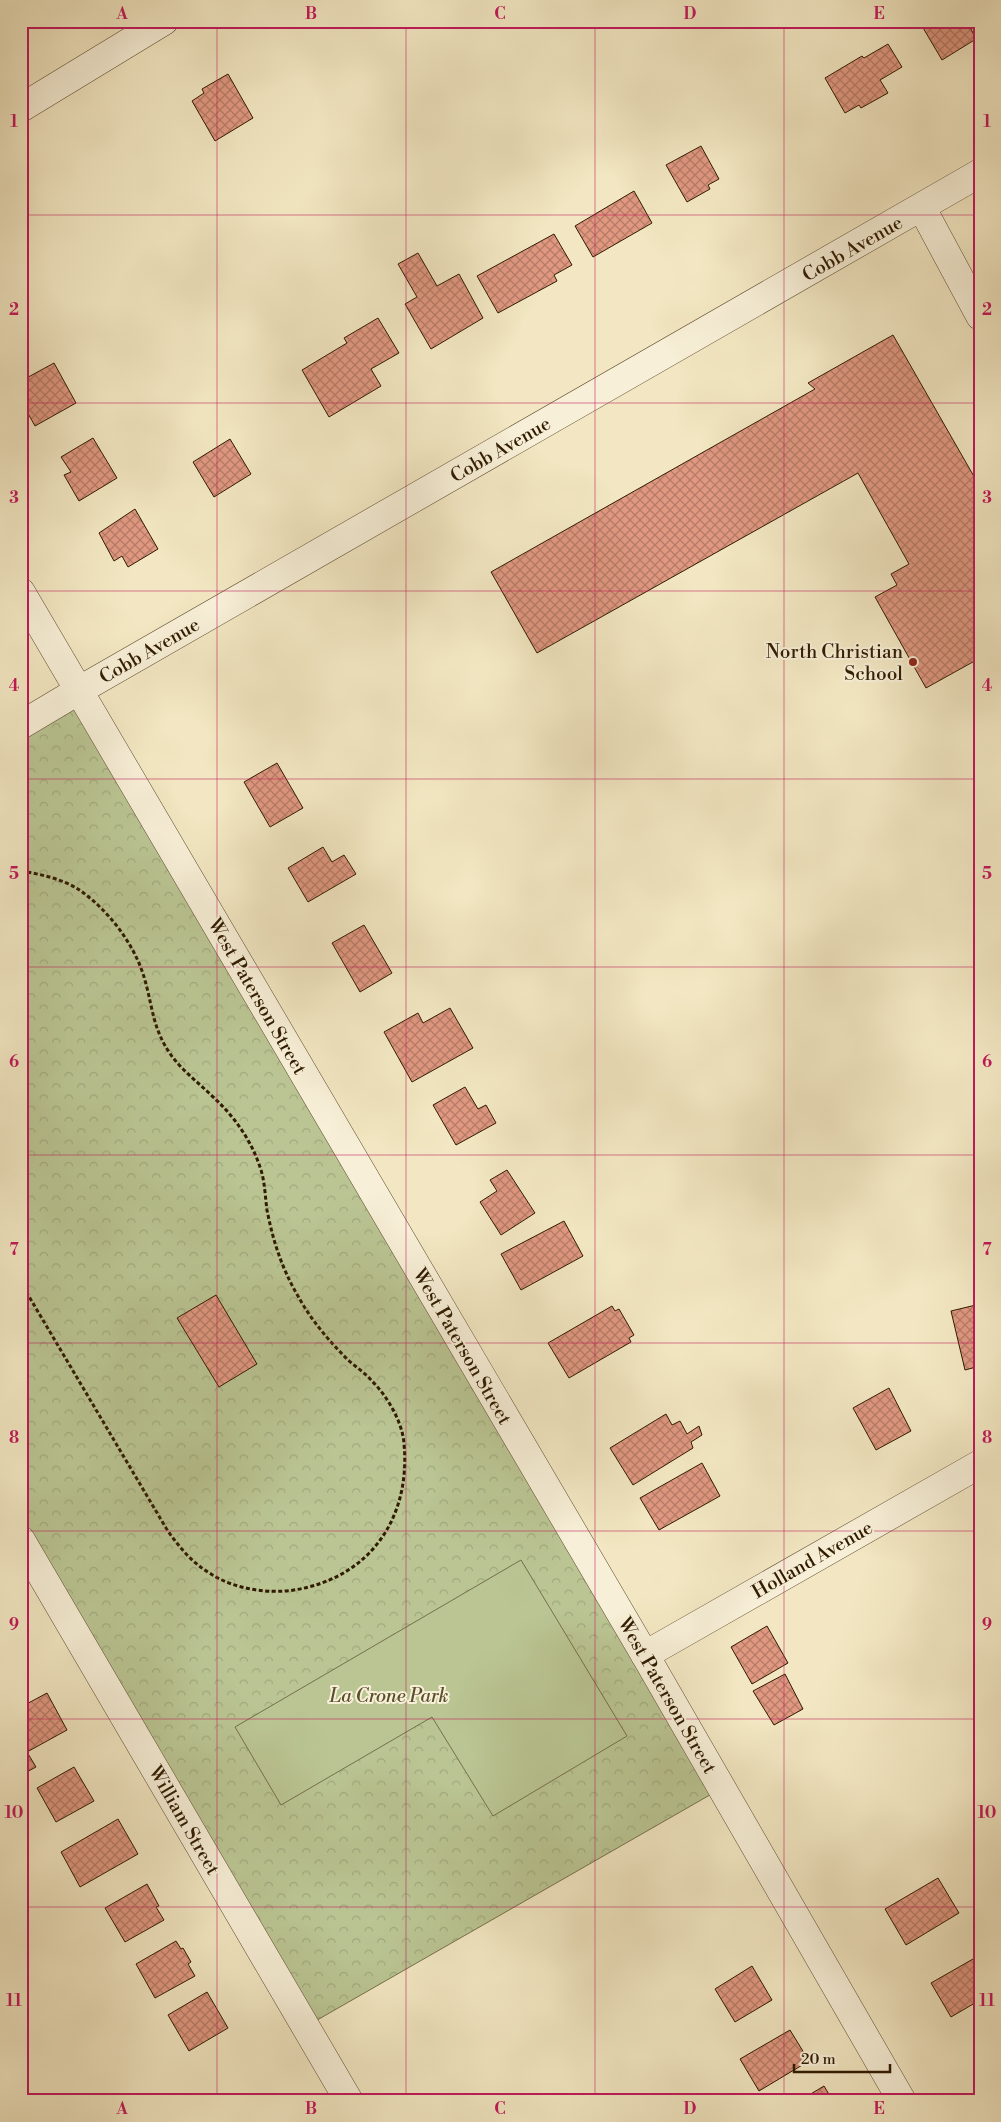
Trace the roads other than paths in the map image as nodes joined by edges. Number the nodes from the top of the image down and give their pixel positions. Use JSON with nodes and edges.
{"nodes":[{"id":1,"x":164,"y":21,"type":"edge"},
{"id":2,"x":21,"y":108,"type":"edge"},
{"id":3,"x":980,"y":173,"type":"edge"},
{"id":4,"x":922,"y":208,"type":"junction"},
{"id":5,"x":980,"y":316,"type":"edge"},
{"id":6,"x":21,"y":592,"type":"edge"},
{"id":7,"x":78,"y":690,"type":"junction"},
{"id":8,"x":21,"y":725,"type":"edge"},
{"id":9,"x":980,"y":1464,"type":"edge"},
{"id":10,"x":21,"y":1540,"type":"edge"},
{"id":11,"x":645,"y":1655,"type":"junction"},
{"id":12,"x":348,"y":2101,"type":"edge"},
{"id":13,"x":902,"y":2101,"type":"edge"}],
"edges":[{"from":1,"to":2,"type":"street"},
{"from":3,"to":4,"type":"street","name":"Cobb Avenue"},
{"from":4,"to":5,"type":"street"},
{"from":4,"to":7,"type":"street","name":"Cobb Avenue"},
{"from":6,"to":7,"type":"street","name":"West Paterson Street"},
{"from":7,"to":8,"type":"street","name":"Cobb Avenue"},
{"from":7,"to":11,"type":"street","name":"West Paterson Street"},
{"from":9,"to":11,"type":"street","name":"Holland Avenue"},
{"from":10,"to":12,"type":"street","name":"William Street"},
{"from":11,"to":13,"type":"street","name":"West Paterson Street"}]}
